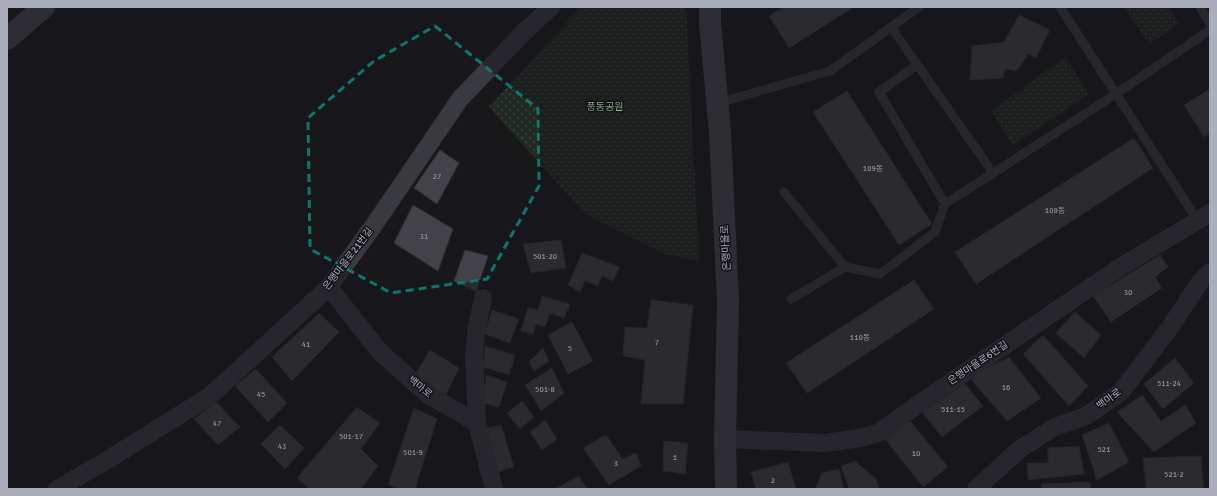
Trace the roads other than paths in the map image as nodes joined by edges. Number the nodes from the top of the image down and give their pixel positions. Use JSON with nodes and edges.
{"nodes":[{"id":1,"x":44,"y":7,"type":"edge"},
{"id":2,"x":551,"y":7,"type":"edge"},
{"id":3,"x":710,"y":7,"type":"edge"},
{"id":4,"x":919,"y":7,"type":"edge"},
{"id":5,"x":1060,"y":7,"type":"edge"},
{"id":6,"x":1200,"y":7,"type":"edge"},
{"id":7,"x":1210,"y":23,"type":"edge"},
{"id":8,"x":891,"y":27,"type":"junction"},
{"id":9,"x":1210,"y":30,"type":"edge"},
{"id":10,"x":7,"y":40,"type":"edge"},
{"id":11,"x":917,"y":66,"type":"junction"},
{"id":12,"x":1116,"y":94,"type":"junction"},
{"id":13,"x":718,"y":104,"type":"junction"},
{"id":14,"x":993,"y":173,"type":"junction"},
{"id":15,"x":784,"y":192,"type":"dead end"},
{"id":16,"x":945,"y":204,"type":"junction"},
{"id":17,"x":1207,"y":216,"type":"edge"},
{"id":18,"x":845,"y":267,"type":"junction"},
{"id":19,"x":1210,"y":272,"type":"edge"},
{"id":20,"x":329,"y":287,"type":"junction"},
{"id":21,"x":483,"y":298,"type":"dead end"},
{"id":22,"x":791,"y":299,"type":"dead end"},
{"id":23,"x":477,"y":423,"type":"junction"},
{"id":24,"x":725,"y":440,"type":"junction"},
{"id":25,"x":57,"y":489,"type":"edge"},
{"id":26,"x":494,"y":489,"type":"edge"},
{"id":27,"x":726,"y":489,"type":"edge"},
{"id":28,"x":976,"y":489,"type":"edge"}],
"edges":[{"from":1,"to":10,"type":"street"},
{"from":2,"to":20,"type":"street","name":"은행마을로21번길"},
{"from":3,"to":13,"type":"street","name":"은행마을로"},
{"from":4,"to":8,"type":"lane"},
{"from":5,"to":12,"type":"lane"},
{"from":6,"to":7,"type":"lane"},
{"from":8,"to":11,"type":"lane"},
{"from":8,"to":13,"type":"lane"},
{"from":9,"to":12,"type":"lane"},
{"from":11,"to":14,"type":"lane"},
{"from":11,"to":16,"type":"lane"},
{"from":12,"to":14,"type":"lane"},
{"from":12,"to":17,"type":"lane"},
{"from":13,"to":24,"type":"street","name":"은행마을로"},
{"from":14,"to":16,"type":"lane"},
{"from":15,"to":18,"type":"lane"},
{"from":16,"to":18,"type":"lane"},
{"from":17,"to":24,"type":"street","name":"은행마을로6번길"},
{"from":18,"to":22,"type":"lane"},
{"from":19,"to":28,"type":"street","name":"백마로"},
{"from":20,"to":23,"type":"street","name":"백마로"},
{"from":20,"to":25,"type":"street","name":"은행마을로21번길"},
{"from":21,"to":23,"type":"street"},
{"from":23,"to":26,"type":"street"},
{"from":24,"to":27,"type":"street","name":"은행마을로"}]}
